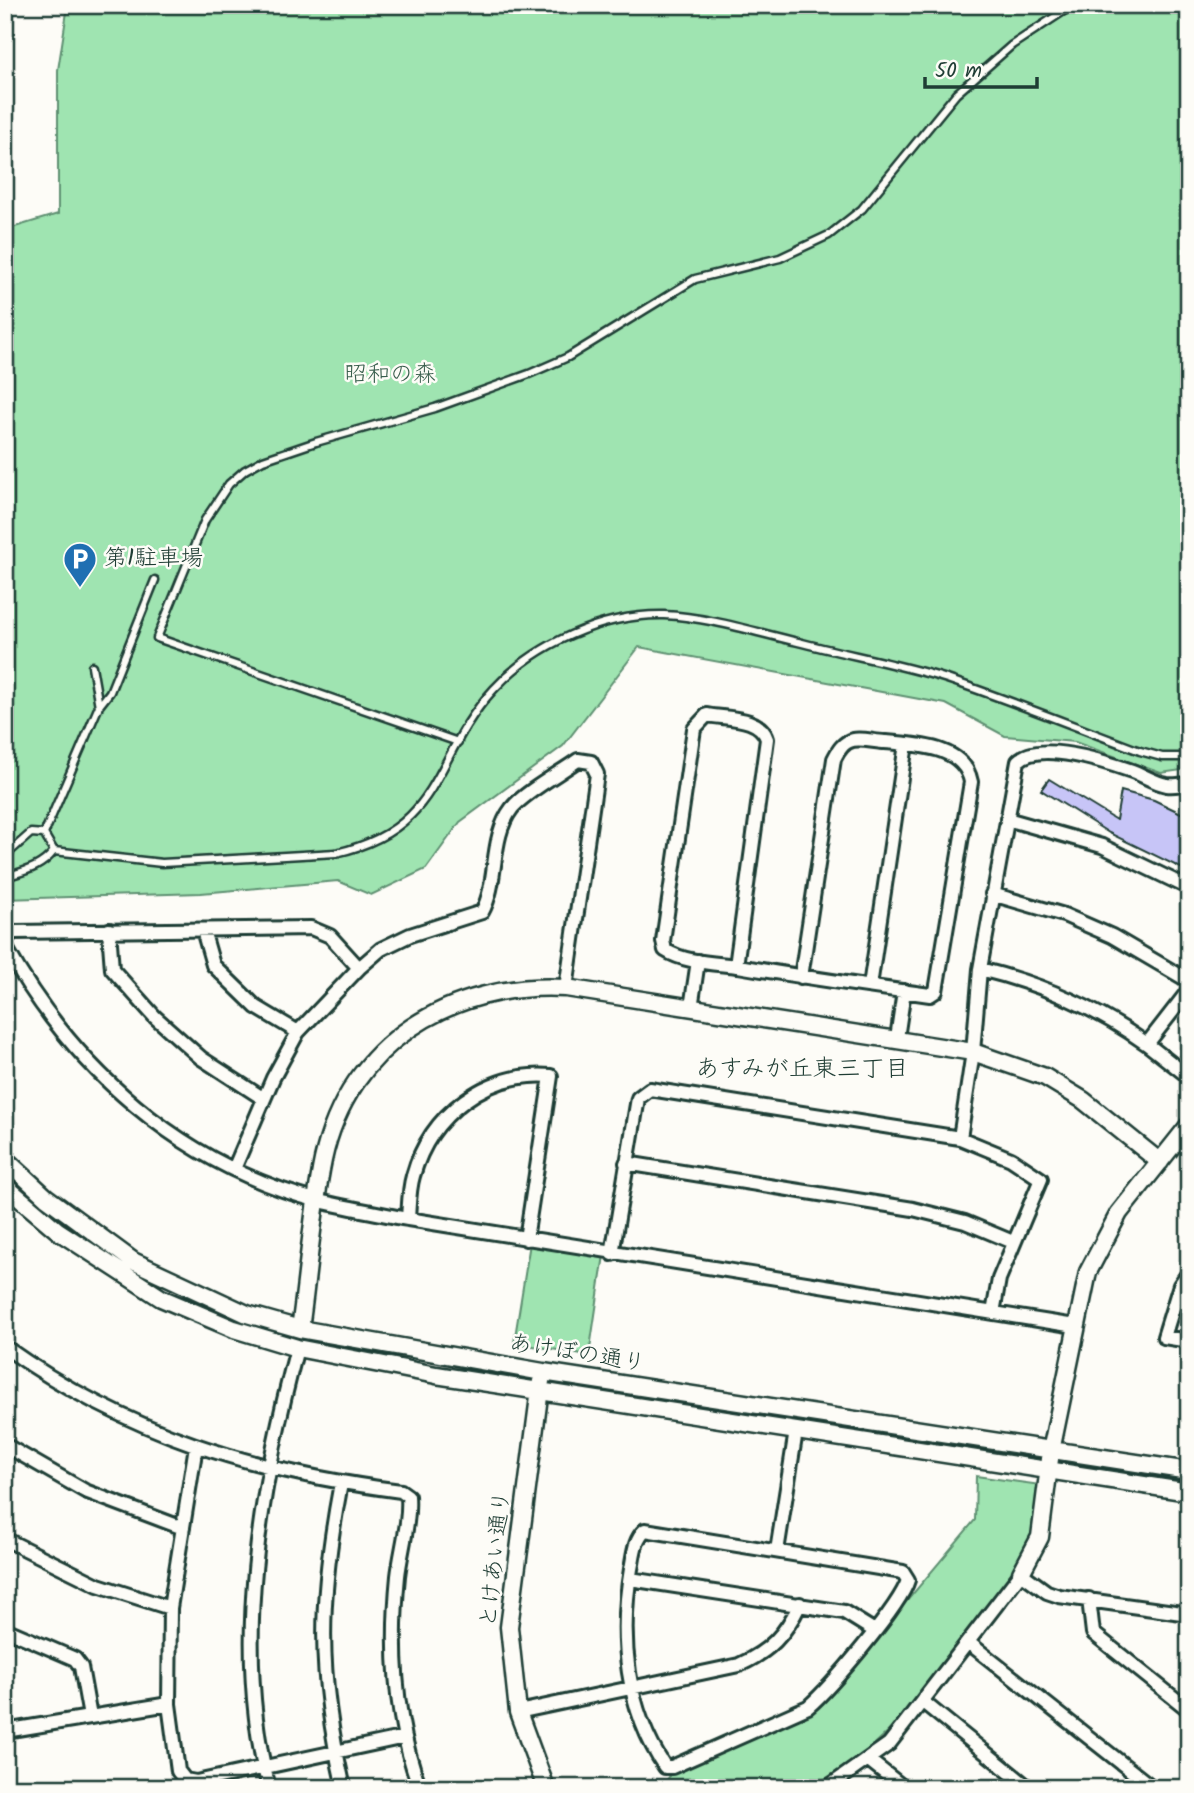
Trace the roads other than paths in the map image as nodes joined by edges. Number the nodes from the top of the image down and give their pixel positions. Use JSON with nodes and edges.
{"nodes":[{"id":1,"x":1073,"y":5,"type":"edge"},
{"id":2,"x":155,"y":580,"type":"dead end"},
{"id":3,"x":92,"y":666,"type":"dead end"},
{"id":4,"x":99,"y":706,"type":"junction"},
{"id":5,"x":458,"y":742,"type":"junction"},
{"id":6,"x":906,"y":744,"type":"junction"},
{"id":7,"x":1189,"y":757,"type":"edge"},
{"id":8,"x":1189,"y":784,"type":"edge"},
{"id":9,"x":1007,"y":819,"type":"junction"},
{"id":10,"x":44,"y":834,"type":"junction"},
{"id":11,"x":54,"y":852,"type":"junction"},
{"id":12,"x":5,"y":856,"type":"edge"},
{"id":13,"x":5,"y":877,"type":"edge"},
{"id":14,"x":1189,"y":888,"type":"edge"},
{"id":15,"x":992,"y":894,"type":"junction"},
{"id":16,"x":109,"y":930,"type":"junction"},
{"id":17,"x":203,"y":930,"type":"junction"},
{"id":18,"x":5,"y":938,"type":"edge"},
{"id":19,"x":5,"y":946,"type":"edge"},
{"id":20,"x":698,"y":961,"type":"junction"},
{"id":21,"x":736,"y":966,"type":"junction"},
{"id":22,"x":359,"y":968,"type":"junction"},
{"id":23,"x":980,"y":969,"type":"junction"},
{"id":24,"x":801,"y":977,"type":"junction"},
{"id":25,"x":1189,"y":981,"type":"edge"},
{"id":26,"x":870,"y":986,"type":"junction"},
{"id":27,"x":566,"y":988,"type":"junction"},
{"id":28,"x":1189,"y":990,"type":"edge"},
{"id":29,"x":904,"y":991,"type":"junction"},
{"id":30,"x":691,"y":1008,"type":"junction"},
{"id":31,"x":298,"y":1032,"type":"junction"},
{"id":32,"x":897,"y":1038,"type":"junction"},
{"id":33,"x":1147,"y":1044,"type":"junction"},
{"id":34,"x":973,"y":1052,"type":"junction"},
{"id":35,"x":1189,"y":1077,"type":"edge"},
{"id":36,"x":264,"y":1099,"type":"junction"},
{"id":37,"x":1189,"y":1125,"type":"edge"},
{"id":38,"x":960,"y":1139,"type":"junction"},
{"id":39,"x":5,"y":1159,"type":"edge"},
{"id":40,"x":1160,"y":1162,"type":"junction"},
{"id":41,"x":626,"y":1163,"type":"junction"},
{"id":42,"x":234,"y":1169,"type":"junction"},
{"id":43,"x":5,"y":1186,"type":"edge"},
{"id":44,"x":318,"y":1200,"type":"junction"},
{"id":45,"x":408,"y":1219,"type":"junction"},
{"id":46,"x":526,"y":1239,"type":"junction"},
{"id":47,"x":1013,"y":1242,"type":"junction"},
{"id":48,"x":612,"y":1254,"type":"junction"},
{"id":49,"x":1189,"y":1272,"type":"edge"},
{"id":50,"x":993,"y":1313,"type":"junction"},
{"id":51,"x":1074,"y":1325,"type":"junction"},
{"id":52,"x":300,"y":1329,"type":"junction"},
{"id":53,"x":1189,"y":1341,"type":"edge"},
{"id":54,"x":5,"y":1347,"type":"edge"},
{"id":55,"x":297,"y":1348,"type":"junction"},
{"id":56,"x":543,"y":1372,"type":"junction"},
{"id":57,"x":540,"y":1391,"type":"junction"},
{"id":58,"x":796,"y":1432,"type":"junction"},
{"id":59,"x":5,"y":1445,"type":"edge"},
{"id":60,"x":196,"y":1446,"type":"junction"},
{"id":61,"x":1051,"y":1451,"type":"junction"},
{"id":62,"x":271,"y":1470,"type":"junction"},
{"id":63,"x":1048,"y":1471,"type":"junction"},
{"id":64,"x":1189,"y":1471,"type":"edge"},
{"id":65,"x":341,"y":1483,"type":"junction"},
{"id":66,"x":1189,"y":1492,"type":"edge"},
{"id":67,"x":183,"y":1528,"type":"junction"},
{"id":68,"x":5,"y":1539,"type":"edge"},
{"id":69,"x":777,"y":1551,"type":"junction"},
{"id":70,"x":1021,"y":1573,"type":"junction"},
{"id":71,"x":629,"y":1579,"type":"junction"},
{"id":72,"x":1089,"y":1599,"type":"junction"},
{"id":73,"x":800,"y":1604,"type":"junction"},
{"id":74,"x":170,"y":1608,"type":"junction"},
{"id":75,"x":1189,"y":1614,"type":"edge"},
{"id":76,"x":5,"y":1629,"type":"edge"},
{"id":77,"x":873,"y":1630,"type":"junction"},
{"id":78,"x":969,"y":1643,"type":"junction"},
{"id":79,"x":632,"y":1689,"type":"junction"},
{"id":80,"x":923,"y":1702,"type":"junction"},
{"id":81,"x":169,"y":1704,"type":"junction"},
{"id":82,"x":1189,"y":1710,"type":"edge"},
{"id":83,"x":518,"y":1712,"type":"junction"},
{"id":84,"x":90,"y":1717,"type":"junction"},
{"id":85,"x":5,"y":1731,"type":"edge"},
{"id":86,"x":405,"y":1737,"type":"junction"},
{"id":87,"x":336,"y":1751,"type":"junction"},
{"id":88,"x":870,"y":1760,"type":"junction"},
{"id":89,"x":263,"y":1767,"type":"junction"},
{"id":90,"x":269,"y":1788,"type":"edge"},
{"id":91,"x":344,"y":1788,"type":"edge"},
{"id":92,"x":420,"y":1788,"type":"edge"},
{"id":93,"x":546,"y":1788,"type":"edge"},
{"id":94,"x":827,"y":1788,"type":"edge"},
{"id":95,"x":904,"y":1788,"type":"edge"},
{"id":96,"x":1029,"y":1788,"type":"edge"},
{"id":97,"x":1153,"y":1788,"type":"edge"}],
"edges":[{"from":1,"to":5,"type":"lane"},
{"from":2,"to":4,"type":"lane"},
{"from":3,"to":4,"type":"lane"},
{"from":4,"to":10,"type":"lane"},
{"from":5,"to":7,"type":"lane"},
{"from":5,"to":11,"type":"lane"},
{"from":6,"to":24,"type":"street"},
{"from":6,"to":26,"type":"street"},
{"from":6,"to":29,"type":"street"},
{"from":8,"to":9,"type":"street"},
{"from":9,"to":14,"type":"street"},
{"from":9,"to":15,"type":"street"},
{"from":10,"to":11,"type":"lane"},
{"from":10,"to":12,"type":"lane"},
{"from":11,"to":13,"type":"lane"},
{"from":15,"to":23,"type":"street"},
{"from":15,"to":25,"type":"street"},
{"from":16,"to":17,"type":"street"},
{"from":16,"to":18,"type":"street"},
{"from":16,"to":36,"type":"street"},
{"from":17,"to":22,"type":"street"},
{"from":17,"to":31,"type":"street"},
{"from":19,"to":42,"type":"street"},
{"from":20,"to":21,"type":"street"},
{"from":20,"to":21,"type":"street"},
{"from":20,"to":30,"type":"street"},
{"from":21,"to":24,"type":"street"},
{"from":22,"to":27,"type":"street"},
{"from":22,"to":31,"type":"street"},
{"from":23,"to":33,"type":"street"},
{"from":23,"to":34,"type":"street"},
{"from":24,"to":26,"type":"street"},
{"from":26,"to":29,"type":"street"},
{"from":27,"to":30,"type":"street"},
{"from":27,"to":44,"type":"street"},
{"from":28,"to":33,"type":"street"},
{"from":29,"to":32,"type":"street"},
{"from":30,"to":32,"type":"street"},
{"from":31,"to":36,"type":"street"},
{"from":32,"to":34,"type":"street"},
{"from":33,"to":35,"type":"street"},
{"from":34,"to":38,"type":"street"},
{"from":34,"to":40,"type":"street"},
{"from":36,"to":42,"type":"street"},
{"from":37,"to":40,"type":"street"},
{"from":38,"to":41,"type":"street"},
{"from":38,"to":47,"type":"street"},
{"from":39,"to":52,"type":"street","name":"あけぼの通り"},
{"from":40,"to":51,"type":"street"},
{"from":41,"to":47,"type":"street"},
{"from":41,"to":48,"type":"street"},
{"from":42,"to":44,"type":"street"},
{"from":43,"to":55,"type":"street","name":"あけぼの通り"},
{"from":44,"to":45,"type":"street"},
{"from":44,"to":52,"type":"street"},
{"from":45,"to":46,"type":"street"},
{"from":45,"to":46,"type":"street"},
{"from":46,"to":48,"type":"street"},
{"from":47,"to":50,"type":"street"},
{"from":48,"to":50,"type":"street"},
{"from":49,"to":53,"type":"street"},
{"from":50,"to":51,"type":"street"},
{"from":51,"to":61,"type":"street"},
{"from":52,"to":56,"type":"street","name":"あけぼの通り"},
{"from":54,"to":60,"type":"street"},
{"from":55,"to":57,"type":"street","name":"あけぼの通り"},
{"from":55,"to":62,"type":"street"},
{"from":56,"to":57,"type":"street","name":"とけあい通り"},
{"from":56,"to":61,"type":"street","name":"あけぼの通り"},
{"from":57,"to":58,"type":"street","name":"あけぼの通り"},
{"from":57,"to":83,"type":"street","name":"とけあい通り"},
{"from":58,"to":63,"type":"street","name":"あけぼの通り"},
{"from":58,"to":69,"type":"street"},
{"from":59,"to":67,"type":"street"},
{"from":60,"to":62,"type":"street"},
{"from":60,"to":67,"type":"street"},
{"from":61,"to":63,"type":"street"},
{"from":61,"to":64,"type":"street","name":"あけぼの通り"},
{"from":62,"to":65,"type":"street"},
{"from":62,"to":89,"type":"street"},
{"from":63,"to":66,"type":"street","name":"あけぼの通り"},
{"from":63,"to":70,"type":"street"},
{"from":65,"to":86,"type":"street"},
{"from":65,"to":87,"type":"street"},
{"from":67,"to":74,"type":"street"},
{"from":68,"to":74,"type":"street"},
{"from":69,"to":71,"type":"street"},
{"from":69,"to":77,"type":"street"},
{"from":70,"to":72,"type":"street"},
{"from":70,"to":78,"type":"street"},
{"from":71,"to":73,"type":"street"},
{"from":71,"to":79,"type":"street"},
{"from":72,"to":75,"type":"street"},
{"from":72,"to":82,"type":"street"},
{"from":73,"to":77,"type":"street"},
{"from":73,"to":79,"type":"street"},
{"from":74,"to":81,"type":"street"},
{"from":76,"to":84,"type":"street"},
{"from":77,"to":79,"type":"street"},
{"from":78,"to":80,"type":"street"},
{"from":78,"to":97,"type":"street"},
{"from":79,"to":83,"type":"street"},
{"from":80,"to":88,"type":"street"},
{"from":80,"to":96,"type":"street"},
{"from":81,"to":84,"type":"street"},
{"from":81,"to":89,"type":"street"},
{"from":83,"to":93,"type":"street","name":"とけあい通り"},
{"from":84,"to":85,"type":"street"},
{"from":86,"to":87,"type":"street"},
{"from":86,"to":92,"type":"street"},
{"from":87,"to":89,"type":"street"},
{"from":87,"to":91,"type":"street"},
{"from":88,"to":94,"type":"street"},
{"from":88,"to":95,"type":"street"},
{"from":89,"to":90,"type":"street"}]}
